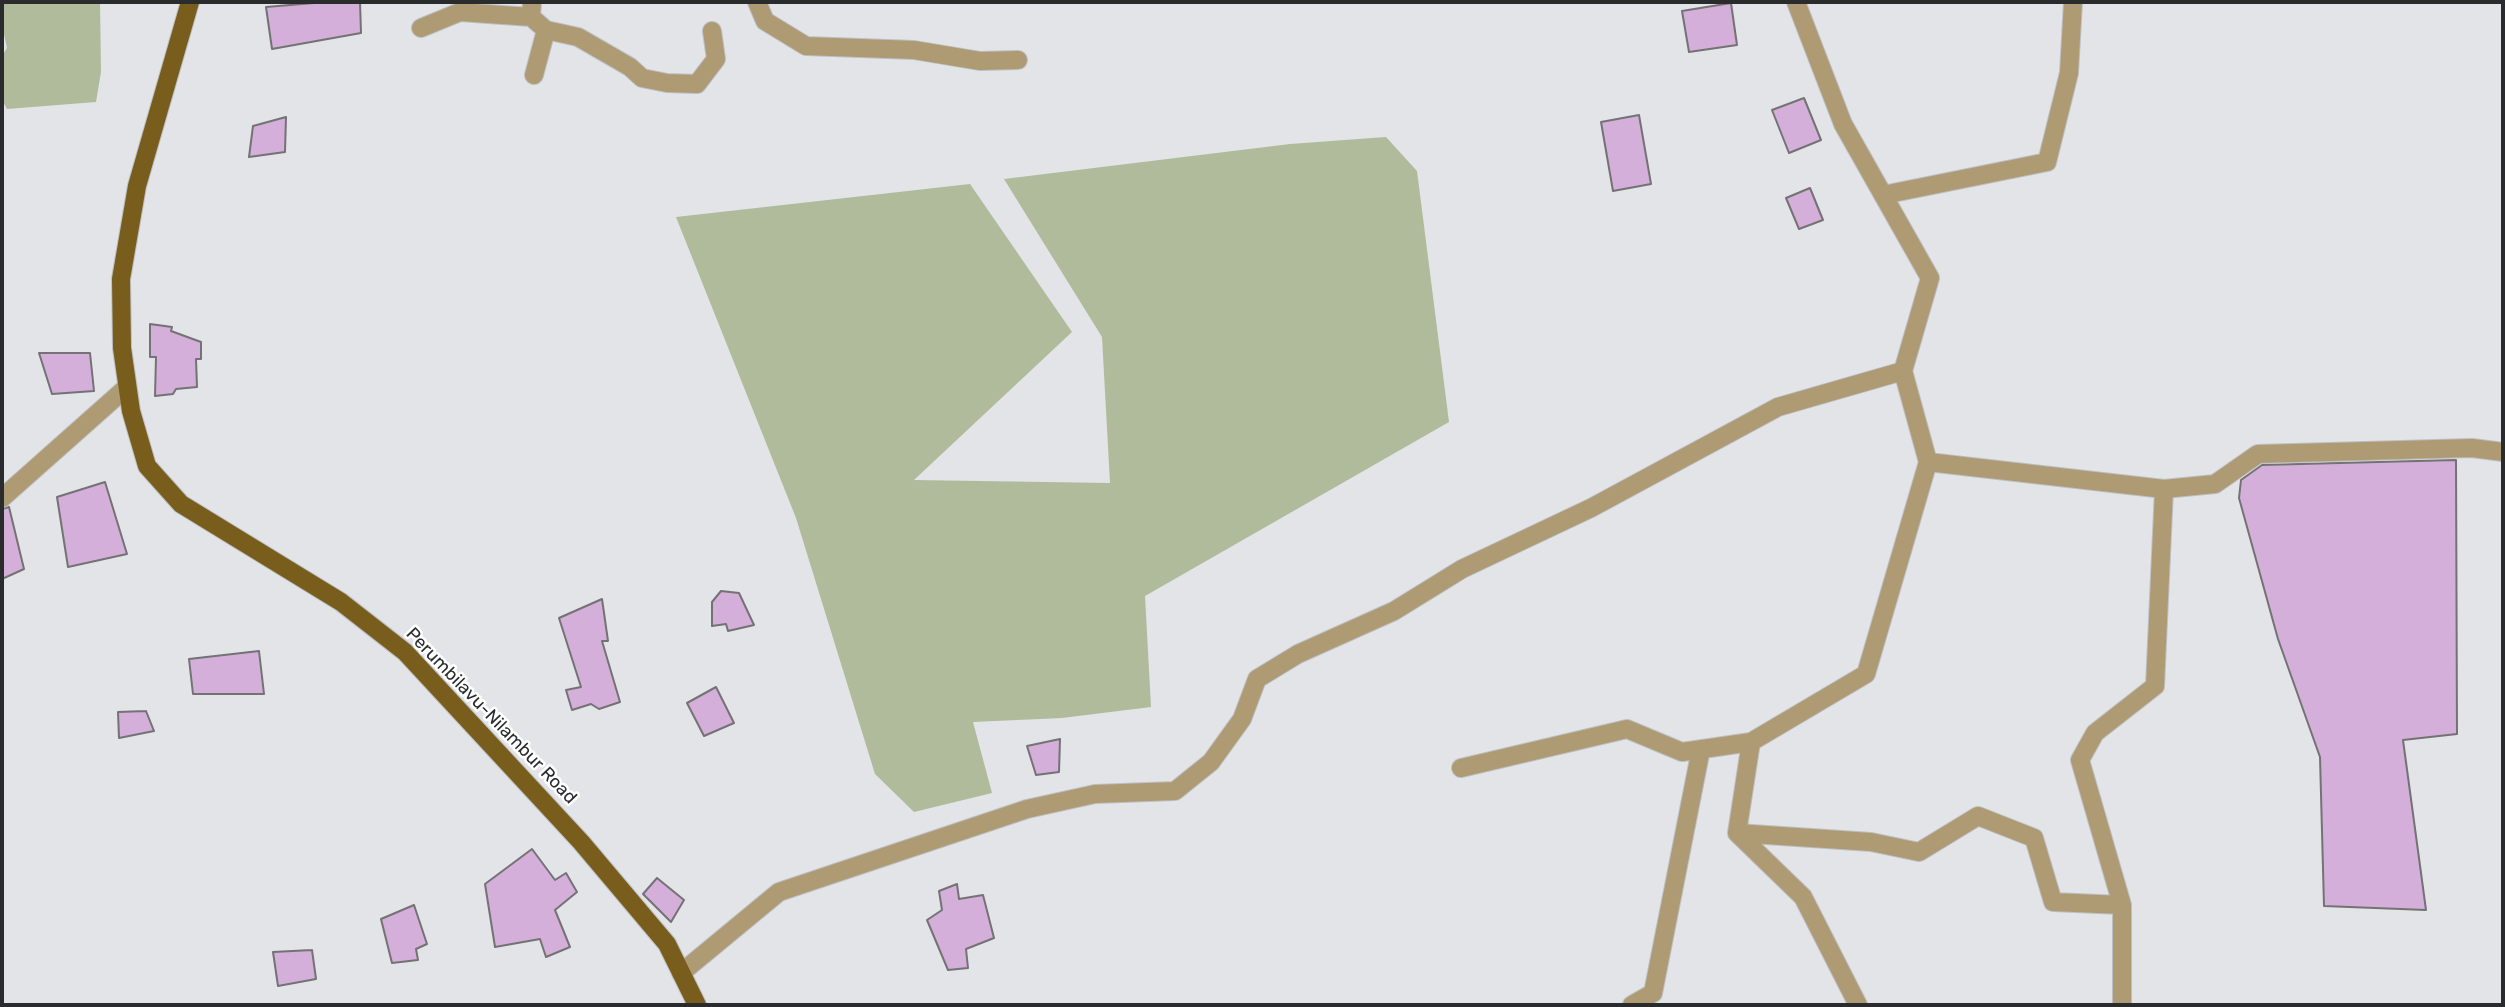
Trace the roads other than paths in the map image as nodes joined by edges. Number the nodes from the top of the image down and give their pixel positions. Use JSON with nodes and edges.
{"nodes":[{"id":1,"x":190,"y":2,"type":"edge"},
{"id":2,"x":757,"y":2,"type":"edge"},
{"id":3,"x":1796,"y":2,"type":"edge"},
{"id":4,"x":2073,"y":2,"type":"edge"},
{"id":5,"x":532,"y":9,"type":"edge"},
{"id":6,"x":421,"y":27,"type":"dead end"},
{"id":7,"x":546,"y":30,"type":"junction"},
{"id":8,"x":712,"y":31,"type":"dead end"},
{"id":9,"x":1018,"y":61,"type":"dead end"},
{"id":10,"x":534,"y":75,"type":"dead end"},
{"id":11,"x":1883,"y":195,"type":"junction"},
{"id":12,"x":1903,"y":371,"type":"junction"},
{"id":13,"x":127,"y":387,"type":"junction"},
{"id":14,"x":2503,"y":452,"type":"edge"},
{"id":15,"x":1928,"y":462,"type":"junction"},
{"id":16,"x":2164,"y":489,"type":"junction"},
{"id":17,"x":2,"y":498,"type":"edge"},
{"id":18,"x":1751,"y":742,"type":"junction"},
{"id":19,"x":1701,"y":749,"type":"junction"},
{"id":20,"x":1461,"y":768,"type":"dead end"},
{"id":21,"x":1737,"y":833,"type":"junction"},
{"id":22,"x":2122,"y":905,"type":"junction"},
{"id":23,"x":681,"y":973,"type":"junction"},
{"id":24,"x":697,"y":1005,"type":"edge"},
{"id":25,"x":1632,"y":1005,"type":"edge"},
{"id":26,"x":1858,"y":1005,"type":"edge"},
{"id":27,"x":2122,"y":1005,"type":"edge"}],
"edges":[{"from":1,"to":13,"type":"main road","name":"Perumbilavu-Nilambur Road"},
{"from":2,"to":9,"type":"street"},
{"from":3,"to":11,"type":"street"},
{"from":4,"to":11,"type":"street"},
{"from":5,"to":6,"type":"street"},
{"from":5,"to":7,"type":"street"},
{"from":7,"to":8,"type":"street"},
{"from":7,"to":10,"type":"street"},
{"from":11,"to":12,"type":"street"},
{"from":12,"to":15,"type":"street"},
{"from":12,"to":23,"type":"street"},
{"from":13,"to":17,"type":"street"},
{"from":13,"to":23,"type":"main road","name":"Perumbilavu-Nilambur Road"},
{"from":14,"to":16,"type":"street"},
{"from":15,"to":16,"type":"street"},
{"from":15,"to":18,"type":"street"},
{"from":16,"to":22,"type":"street"},
{"from":18,"to":19,"type":"street"},
{"from":18,"to":21,"type":"street"},
{"from":19,"to":20,"type":"street"},
{"from":19,"to":25,"type":"street"},
{"from":21,"to":22,"type":"street"},
{"from":21,"to":26,"type":"street"},
{"from":22,"to":27,"type":"street"},
{"from":23,"to":24,"type":"main road","name":"Perumbilavu-Nilambur Road"}]}
